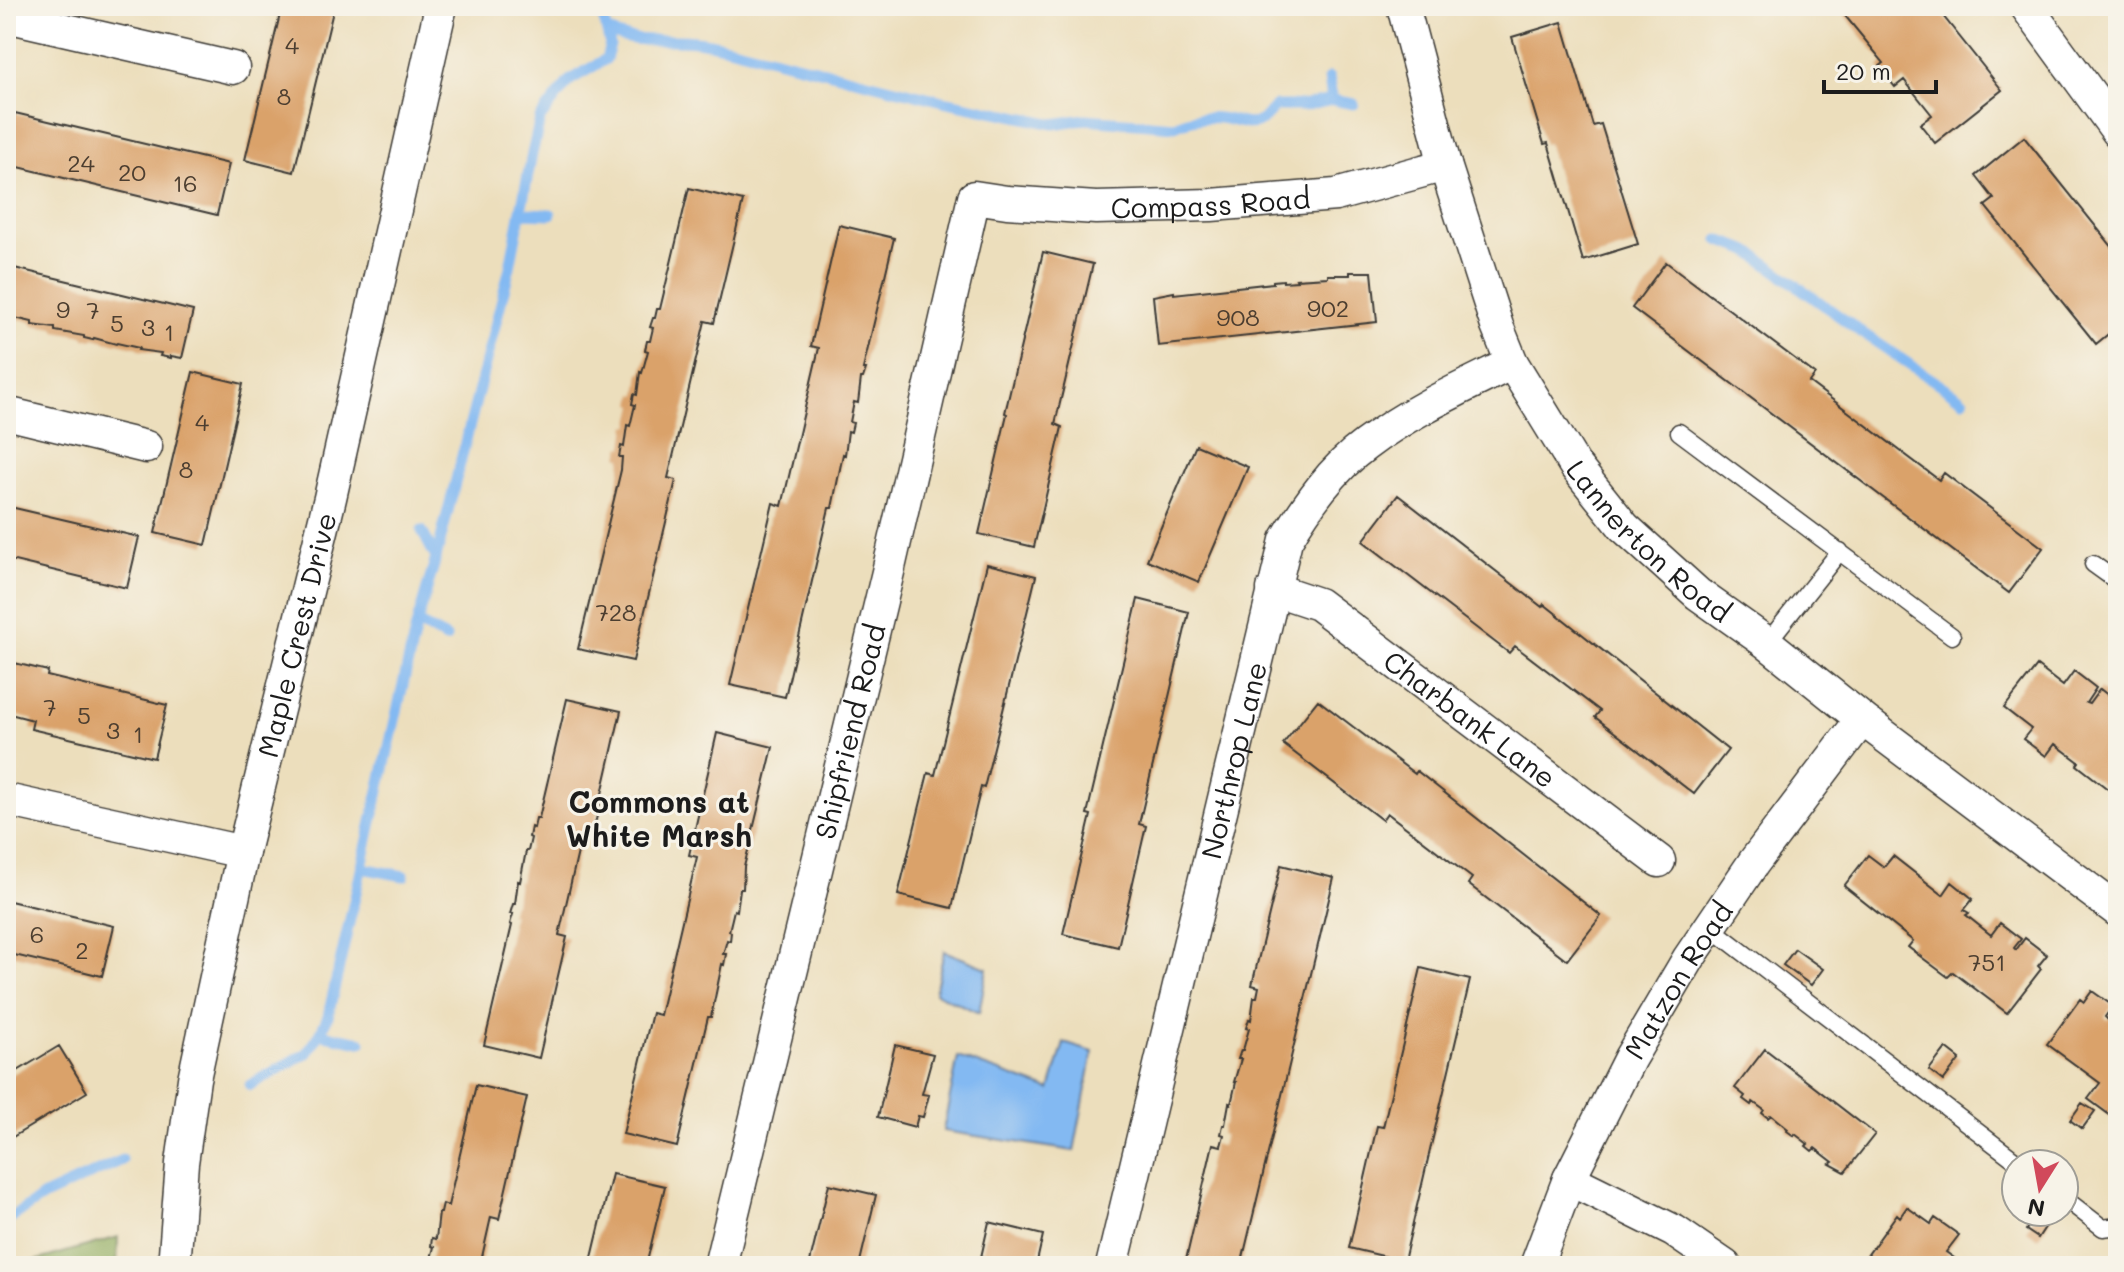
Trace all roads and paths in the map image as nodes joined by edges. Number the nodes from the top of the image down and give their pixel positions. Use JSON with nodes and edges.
{"nodes":[{"id":1,"x":441,"y":6,"type":"edge"},
{"id":2,"x":1403,"y":6,"type":"edge"},
{"id":3,"x":2026,"y":6,"type":"edge"},
{"id":4,"x":6,"y":16,"type":"edge"},
{"id":5,"x":233,"y":68,"type":"dead end"},
{"id":6,"x":2118,"y":132,"type":"edge"},
{"id":7,"x":1445,"y":165,"type":"junction"},
{"id":8,"x":974,"y":197,"type":"joint"},
{"id":9,"x":1512,"y":363,"type":"junction"},
{"id":10,"x":6,"y":413,"type":"edge"},
{"id":11,"x":1679,"y":432,"type":"dead end"},
{"id":12,"x":146,"y":447,"type":"dead end"},
{"id":13,"x":1840,"y":551,"type":"junction"},
{"id":14,"x":2093,"y":564,"type":"dead end"},
{"id":15,"x":2118,"y":582,"type":"edge"},
{"id":16,"x":1273,"y":589,"type":"junction"},
{"id":17,"x":1952,"y":636,"type":"dead end"},
{"id":18,"x":1767,"y":643,"type":"junction"},
{"id":19,"x":1862,"y":719,"type":"junction"},
{"id":20,"x":6,"y":800,"type":"edge"},
{"id":21,"x":243,"y":852,"type":"junction"},
{"id":22,"x":1659,"y":861,"type":"dead end"},
{"id":23,"x":2118,"y":911,"type":"edge"},
{"id":24,"x":1710,"y":927,"type":"junction"},
{"id":25,"x":2000,"y":1149,"type":"edge"},
{"id":26,"x":1569,"y":1179,"type":"junction"},
{"id":27,"x":2080,"y":1210,"type":"edge"},
{"id":28,"x":2118,"y":1226,"type":"edge"},
{"id":29,"x":174,"y":1266,"type":"edge"},
{"id":30,"x":720,"y":1266,"type":"edge"},
{"id":31,"x":1112,"y":1266,"type":"edge"},
{"id":32,"x":1536,"y":1266,"type":"edge"},
{"id":33,"x":1725,"y":1266,"type":"edge"}],
"edges":[{"from":1,"to":21,"type":"street","name":"Maple Crest Drive"},
{"from":2,"to":7,"type":"street","name":"Lannerton Road"},
{"from":3,"to":6,"type":"street"},
{"from":4,"to":5,"type":"street"},
{"from":7,"to":8,"type":"street","name":"Compass Road"},
{"from":7,"to":9,"type":"street","name":"Lannerton Road"},
{"from":8,"to":30,"type":"street","name":"Shipfriend Road"},
{"from":9,"to":16,"type":"street","name":"Northrop Lane"},
{"from":9,"to":18,"type":"street","name":"Lannerton Road"},
{"from":10,"to":12,"type":"street"},
{"from":11,"to":13,"type":"lane"},
{"from":13,"to":17,"type":"lane"},
{"from":13,"to":18,"type":"lane"},
{"from":14,"to":15,"type":"lane"},
{"from":16,"to":22,"type":"street","name":"Charbank Lane"},
{"from":16,"to":31,"type":"street","name":"Northrop Lane"},
{"from":18,"to":19,"type":"street","name":"Lannerton Road"},
{"from":19,"to":23,"type":"street","name":"Lannerton Road"},
{"from":19,"to":24,"type":"street","name":"Matzon Road"},
{"from":20,"to":21,"type":"street"},
{"from":21,"to":29,"type":"street","name":"Maple Crest Drive"},
{"from":24,"to":25,"type":"lane"},
{"from":24,"to":26,"type":"street","name":"Matzon Road"},
{"from":26,"to":32,"type":"street","name":"Matzon Road"},
{"from":26,"to":33,"type":"street"},
{"from":27,"to":28,"type":"lane"}]}
